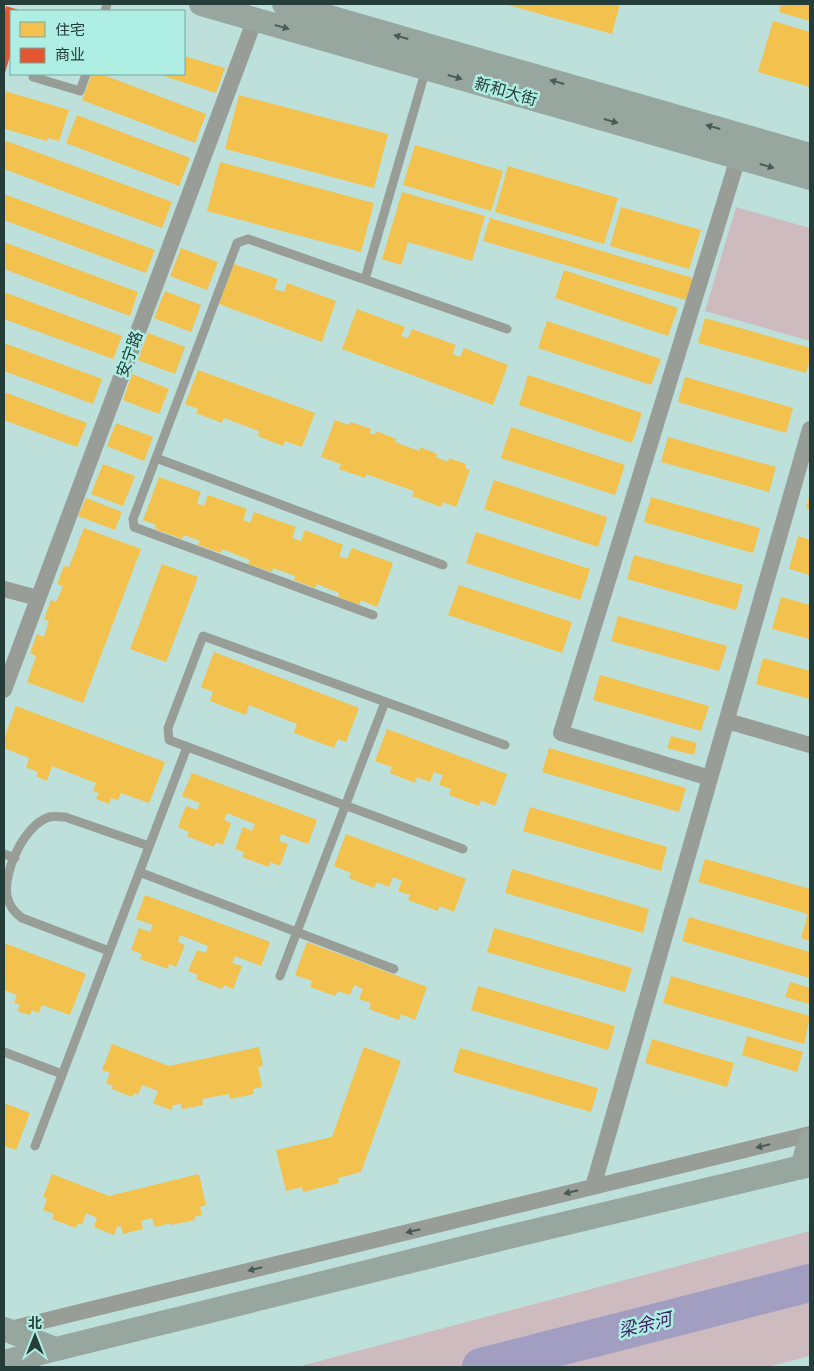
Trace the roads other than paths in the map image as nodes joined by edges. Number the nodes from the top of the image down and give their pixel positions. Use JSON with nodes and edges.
{"nodes":[{"id":1,"x":201,"y":4,"type":"edge"},
{"id":2,"x":284,"y":4,"type":"edge"},
{"id":3,"x":254,"y":19,"type":"junction"},
{"id":4,"x":426,"y":68,"type":"junction"},
{"id":5,"x":86,"y":75,"type":"edge"},
{"id":6,"x":33,"y":77,"type":"dead end"},
{"id":7,"x":810,"y":155,"type":"edge"},
{"id":8,"x":738,"y":158,"type":"junction"},
{"id":9,"x":810,"y":178,"type":"edge"},
{"id":10,"x":365,"y":279,"type":"junction"},
{"id":11,"x":507,"y":329,"type":"dead end"},
{"id":12,"x":810,"y":429,"type":"edge"},
{"id":13,"x":156,"y":458,"type":"junction"},
{"id":14,"x":444,"y":565,"type":"dead end"},
{"id":15,"x":4,"y":588,"type":"edge"},
{"id":16,"x":38,"y":598,"type":"junction"},
{"id":17,"x":373,"y":615,"type":"dead end"},
{"id":18,"x":4,"y":690,"type":"edge"},
{"id":19,"x":385,"y":702,"type":"junction"},
{"id":20,"x":726,"y":721,"type":"junction"},
{"id":21,"x":504,"y":745,"type":"dead end"},
{"id":22,"x":810,"y":745,"type":"edge"},
{"id":23,"x":187,"y":747,"type":"junction"},
{"id":24,"x":710,"y":778,"type":"junction"},
{"id":25,"x":346,"y":805,"type":"junction"},
{"id":26,"x":149,"y":846,"type":"junction"},
{"id":27,"x":463,"y":849,"type":"dead end"},
{"id":28,"x":4,"y":854,"type":"edge"},
{"id":29,"x":15,"y":858,"type":"junction"},
{"id":30,"x":139,"y":872,"type":"junction"},
{"id":31,"x":297,"y":932,"type":"junction"},
{"id":32,"x":109,"y":951,"type":"junction"},
{"id":33,"x":394,"y":968,"type":"dead end"},
{"id":34,"x":280,"y":976,"type":"dead end"},
{"id":35,"x":4,"y":1052,"type":"edge"},
{"id":36,"x":62,"y":1074,"type":"junction"},
{"id":37,"x":810,"y":1134,"type":"edge"},
{"id":38,"x":810,"y":1140,"type":"edge"},
{"id":39,"x":35,"y":1146,"type":"dead end"},
{"id":40,"x":806,"y":1166,"type":"edge"},
{"id":41,"x":593,"y":1187,"type":"junction"},
{"id":42,"x":5,"y":1330,"type":"edge"},
{"id":43,"x":55,"y":1349,"type":"junction"},
{"id":44,"x":4,"y":1362,"type":"edge"}],
"edges":[{"from":1,"to":3,"type":"main road","name":"新和大街"},
{"from":7,"to":2,"type":"main road","name":"新和大街","one_way":true},
{"from":3,"to":4,"type":"main road","name":"新和大街","one_way":true},
{"from":3,"to":16,"type":"street","name":"安宁路"},
{"from":4,"to":8,"type":"main road","name":"新和大街","one_way":true},
{"from":4,"to":10,"type":"lane"},
{"from":5,"to":6,"type":"lane"},
{"from":8,"to":9,"type":"main road","name":"新和大街","one_way":true},
{"from":8,"to":24,"type":"street"},
{"from":10,"to":11,"type":"lane"},
{"from":10,"to":13,"type":"lane"},
{"from":12,"to":20,"type":"street"},
{"from":13,"to":14,"type":"lane"},
{"from":13,"to":17,"type":"lane"},
{"from":15,"to":16,"type":"street"},
{"from":16,"to":18,"type":"street","name":"安宁路"},
{"from":19,"to":21,"type":"lane"},
{"from":19,"to":23,"type":"lane"},
{"from":19,"to":25,"type":"lane"},
{"from":20,"to":22,"type":"street"},
{"from":20,"to":24,"type":"street"},
{"from":23,"to":25,"type":"lane"},
{"from":23,"to":26,"type":"lane"},
{"from":24,"to":41,"type":"street"},
{"from":25,"to":27,"type":"lane"},
{"from":25,"to":31,"type":"lane"},
{"from":26,"to":29,"type":"lane"},
{"from":26,"to":30,"type":"lane"},
{"from":28,"to":29,"type":"lane"},
{"from":29,"to":32,"type":"lane"},
{"from":30,"to":31,"type":"lane"},
{"from":30,"to":32,"type":"lane"},
{"from":31,"to":33,"type":"lane"},
{"from":31,"to":34,"type":"lane"},
{"from":32,"to":36,"type":"lane"},
{"from":35,"to":36,"type":"lane"},
{"from":36,"to":39,"type":"lane"},
{"from":37,"to":41,"type":"street","one_way":true},
{"from":38,"to":40,"type":"main road"},
{"from":40,"to":43,"type":"main road"},
{"from":41,"to":42,"type":"street","one_way":true},
{"from":42,"to":43,"type":"main road"},
{"from":43,"to":44,"type":"main road"}]}
